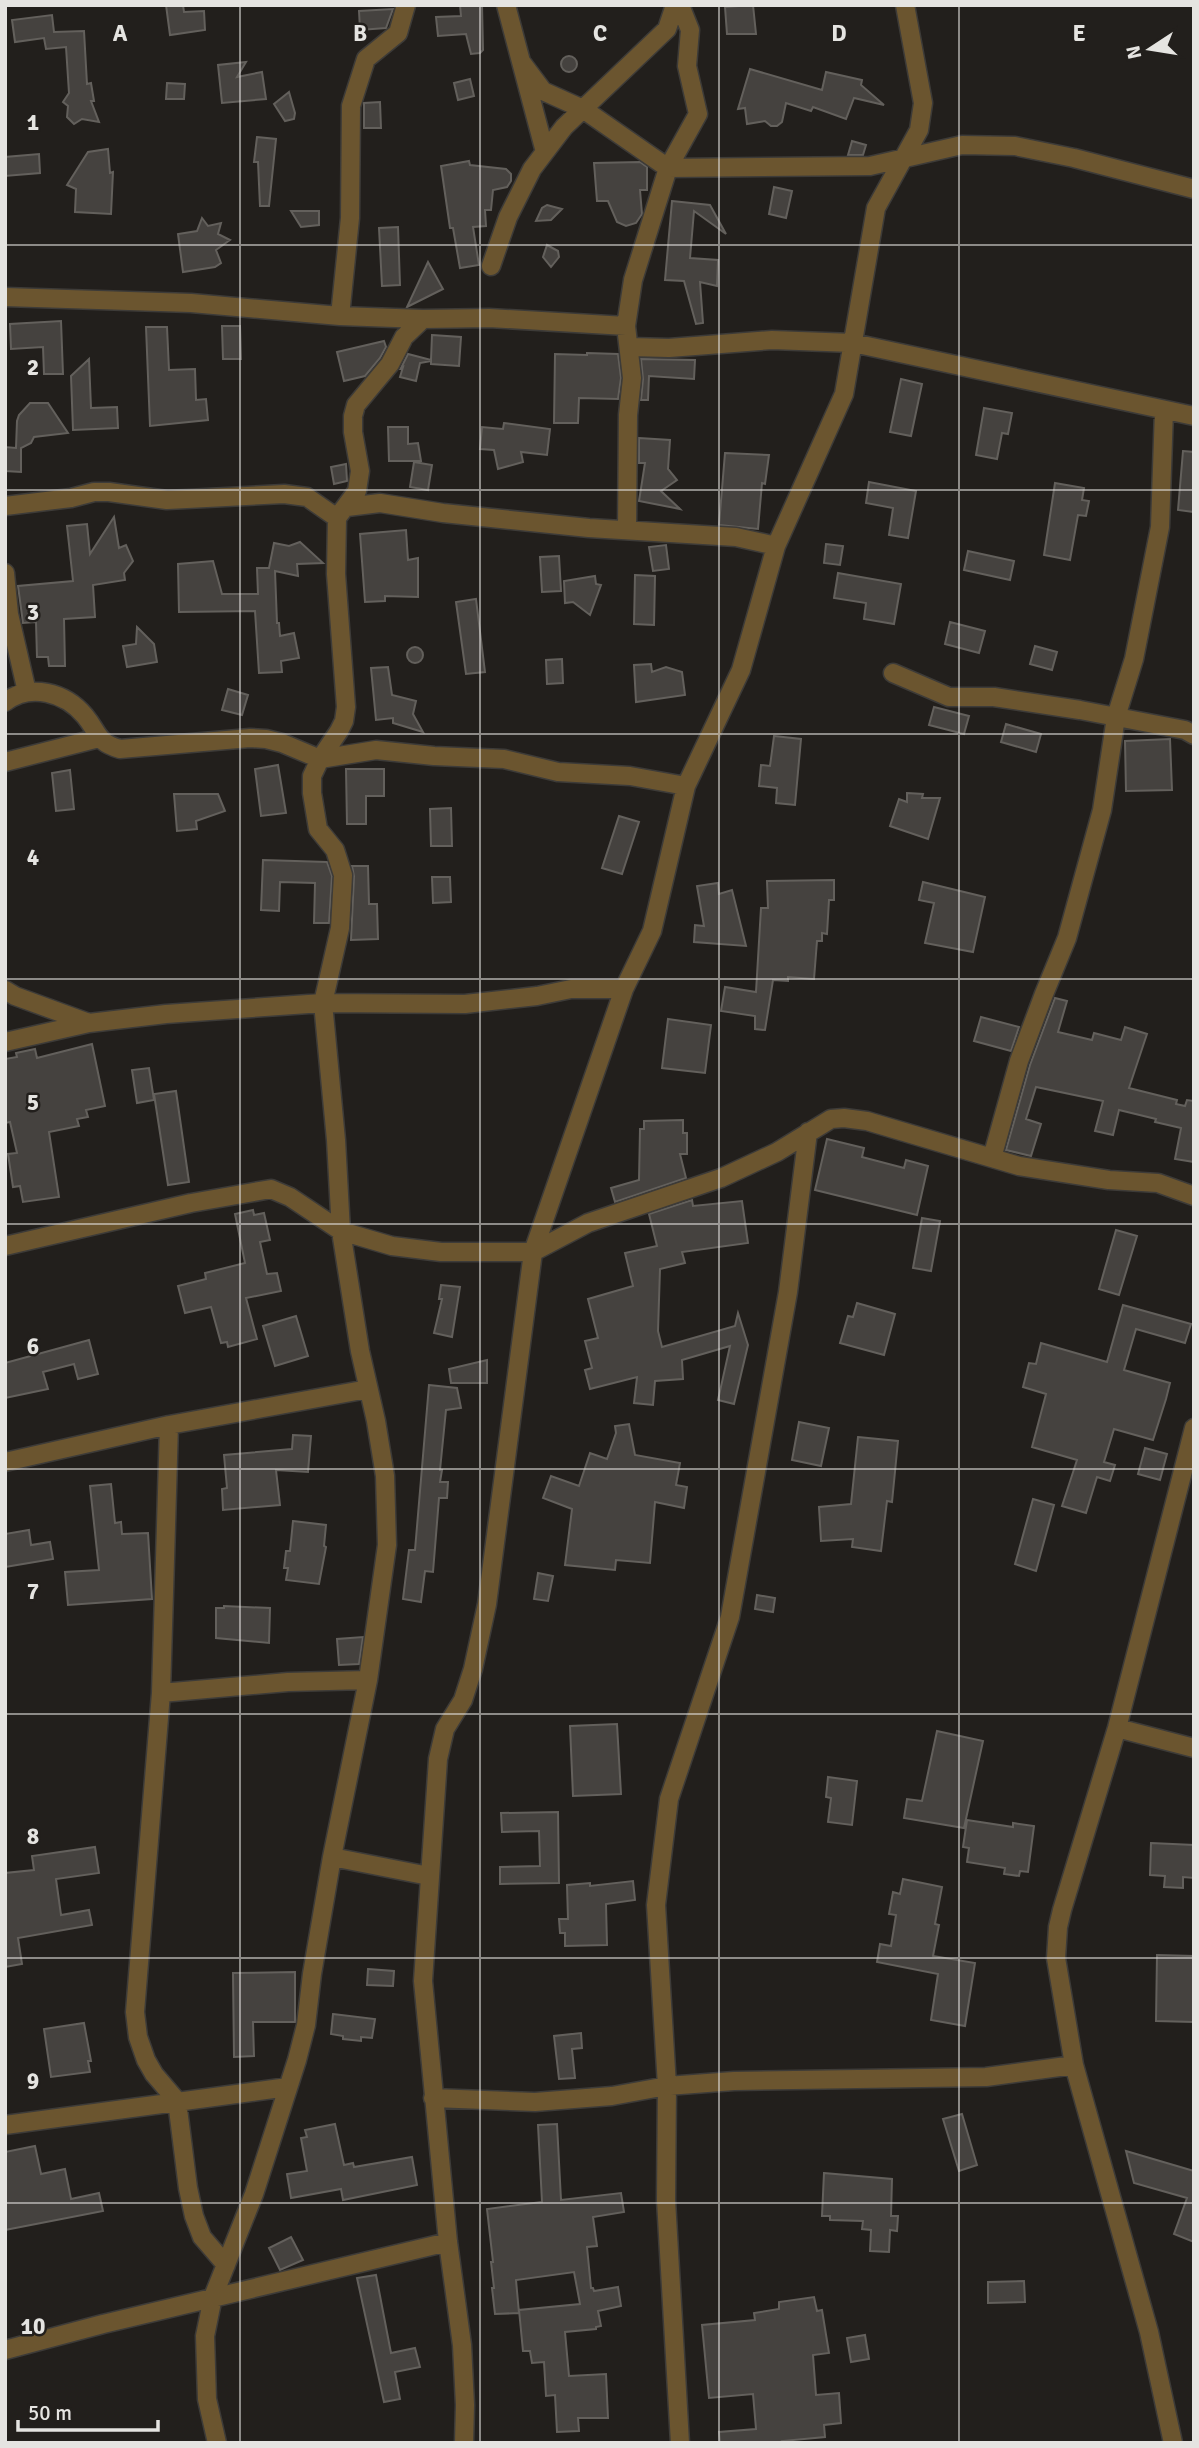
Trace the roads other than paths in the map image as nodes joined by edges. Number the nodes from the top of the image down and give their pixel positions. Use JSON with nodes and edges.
{"nodes":[{"id":1,"x":406,"y":5,"type":"edge"},
{"id":2,"x":506,"y":5,"type":"edge"},
{"id":3,"x":678,"y":5,"type":"edge"},
{"id":4,"x":905,"y":5,"type":"edge"},
{"id":5,"x":522,"y":63,"type":"junction"},
{"id":6,"x":583,"y":109,"type":"junction"},
{"id":7,"x":545,"y":152,"type":"junction"},
{"id":8,"x":905,"y":159,"type":"junction"},
{"id":9,"x":668,"y":168,"type":"junction"},
{"id":10,"x":1194,"y":189,"type":"edge"},
{"id":11,"x":491,"y":266,"type":"dead end"},
{"id":12,"x":5,"y":297,"type":"edge"},
{"id":13,"x":340,"y":316,"type":"junction"},
{"id":14,"x":423,"y":319,"type":"junction"},
{"id":15,"x":626,"y":326,"type":"junction"},
{"id":16,"x":853,"y":343,"type":"junction"},
{"id":17,"x":630,"y":347,"type":"junction"},
{"id":18,"x":1164,"y":410,"type":"junction"},
{"id":19,"x":1194,"y":416,"type":"edge"},
{"id":20,"x":5,"y":506,"type":"edge"},
{"id":21,"x":342,"y":513,"type":"junction"},
{"id":22,"x":627,"y":530,"type":"junction"},
{"id":23,"x":776,"y":546,"type":"junction"},
{"id":24,"x":5,"y":573,"type":"edge"},
{"id":25,"x":893,"y":673,"type":"dead end"},
{"id":26,"x":27,"y":692,"type":"junction"},
{"id":27,"x":5,"y":702,"type":"edge"},
{"id":28,"x":1116,"y":717,"type":"junction"},
{"id":29,"x":1194,"y":736,"type":"edge"},
{"id":30,"x":99,"y":738,"type":"junction"},
{"id":31,"x":320,"y":759,"type":"junction"},
{"id":32,"x":5,"y":762,"type":"edge"},
{"id":33,"x":686,"y":786,"type":"junction"},
{"id":34,"x":624,"y":989,"type":"junction"},
{"id":35,"x":5,"y":990,"type":"edge"},
{"id":36,"x":323,"y":1003,"type":"junction"},
{"id":37,"x":89,"y":1023,"type":"junction"},
{"id":38,"x":5,"y":1042,"type":"edge"},
{"id":39,"x":808,"y":1132,"type":"junction"},
{"id":40,"x":992,"y":1158,"type":"junction"},
{"id":41,"x":1194,"y":1196,"type":"edge"},
{"id":42,"x":341,"y":1231,"type":"junction"},
{"id":43,"x":5,"y":1246,"type":"edge"},
{"id":44,"x":533,"y":1252,"type":"junction"},
{"id":45,"x":368,"y":1389,"type":"junction"},
{"id":46,"x":169,"y":1425,"type":"junction"},
{"id":47,"x":1194,"y":1428,"type":"edge"},
{"id":48,"x":5,"y":1462,"type":"edge"},
{"id":49,"x":368,"y":1680,"type":"junction"},
{"id":50,"x":161,"y":1693,"type":"junction"},
{"id":51,"x":1117,"y":1728,"type":"junction"},
{"id":52,"x":1194,"y":1748,"type":"edge"},
{"id":53,"x":332,"y":1857,"type":"junction"},
{"id":54,"x":429,"y":1876,"type":"junction"},
{"id":55,"x":1074,"y":2065,"type":"junction"},
{"id":56,"x":667,"y":2086,"type":"junction"},
{"id":57,"x":288,"y":2087,"type":"junction"},
{"id":58,"x":433,"y":2098,"type":"junction"},
{"id":59,"x":177,"y":2101,"type":"junction"},
{"id":60,"x":5,"y":2125,"type":"edge"},
{"id":61,"x":448,"y":2242,"type":"junction"},
{"id":62,"x":226,"y":2265,"type":"junction"},
{"id":63,"x":213,"y":2297,"type":"junction"},
{"id":64,"x":5,"y":2350,"type":"edge"},
{"id":65,"x":217,"y":2443,"type":"edge"},
{"id":66,"x":464,"y":2443,"type":"edge"},
{"id":67,"x":680,"y":2443,"type":"edge"},
{"id":68,"x":1173,"y":2443,"type":"edge"}],
"edges":[{"from":1,"to":13,"type":"street"},
{"from":2,"to":5,"type":"street"},
{"from":3,"to":6,"type":"street"},
{"from":3,"to":9,"type":"street"},
{"from":4,"to":8,"type":"street"},
{"from":5,"to":6,"type":"street"},
{"from":5,"to":7,"type":"street"},
{"from":6,"to":7,"type":"street"},
{"from":6,"to":9,"type":"street"},
{"from":7,"to":11,"type":"street"},
{"from":8,"to":9,"type":"street"},
{"from":8,"to":10,"type":"street"},
{"from":8,"to":16,"type":"street"},
{"from":9,"to":15,"type":"street"},
{"from":12,"to":13,"type":"street"},
{"from":13,"to":14,"type":"street"},
{"from":14,"to":15,"type":"street"},
{"from":14,"to":21,"type":"street"},
{"from":15,"to":17,"type":"street"},
{"from":16,"to":17,"type":"street"},
{"from":16,"to":18,"type":"street"},
{"from":16,"to":23,"type":"street"},
{"from":17,"to":22,"type":"street"},
{"from":18,"to":19,"type":"street"},
{"from":18,"to":28,"type":"street"},
{"from":20,"to":21,"type":"street"},
{"from":21,"to":22,"type":"street"},
{"from":21,"to":31,"type":"street"},
{"from":22,"to":23,"type":"street"},
{"from":23,"to":33,"type":"street"},
{"from":24,"to":26,"type":"street"},
{"from":25,"to":28,"type":"street"},
{"from":26,"to":27,"type":"street"},
{"from":26,"to":30,"type":"street"},
{"from":28,"to":29,"type":"street"},
{"from":28,"to":40,"type":"street"},
{"from":30,"to":31,"type":"street"},
{"from":30,"to":32,"type":"street"},
{"from":31,"to":33,"type":"street"},
{"from":31,"to":36,"type":"street"},
{"from":33,"to":34,"type":"street"},
{"from":34,"to":36,"type":"street"},
{"from":34,"to":44,"type":"street"},
{"from":35,"to":37,"type":"street"},
{"from":36,"to":37,"type":"street"},
{"from":36,"to":42,"type":"street"},
{"from":37,"to":38,"type":"street"},
{"from":39,"to":40,"type":"street"},
{"from":39,"to":44,"type":"street"},
{"from":39,"to":56,"type":"street"},
{"from":40,"to":41,"type":"street"},
{"from":42,"to":43,"type":"street"},
{"from":42,"to":44,"type":"street"},
{"from":42,"to":45,"type":"street"},
{"from":44,"to":54,"type":"street"},
{"from":45,"to":46,"type":"street"},
{"from":45,"to":49,"type":"street"},
{"from":46,"to":48,"type":"street"},
{"from":46,"to":50,"type":"street"},
{"from":47,"to":51,"type":"street"},
{"from":49,"to":50,"type":"street"},
{"from":49,"to":53,"type":"street"},
{"from":50,"to":59,"type":"street"},
{"from":51,"to":52,"type":"street"},
{"from":51,"to":55,"type":"street"},
{"from":53,"to":54,"type":"street"},
{"from":53,"to":57,"type":"street"},
{"from":54,"to":58,"type":"street"},
{"from":55,"to":56,"type":"street"},
{"from":55,"to":68,"type":"street"},
{"from":56,"to":58,"type":"street"},
{"from":56,"to":67,"type":"street"},
{"from":57,"to":59,"type":"street"},
{"from":57,"to":62,"type":"street"},
{"from":58,"to":61,"type":"street"},
{"from":59,"to":60,"type":"street"},
{"from":59,"to":62,"type":"street"},
{"from":61,"to":63,"type":"street"},
{"from":61,"to":66,"type":"street"},
{"from":62,"to":63,"type":"street"},
{"from":63,"to":64,"type":"street"},
{"from":63,"to":65,"type":"street"}]}
